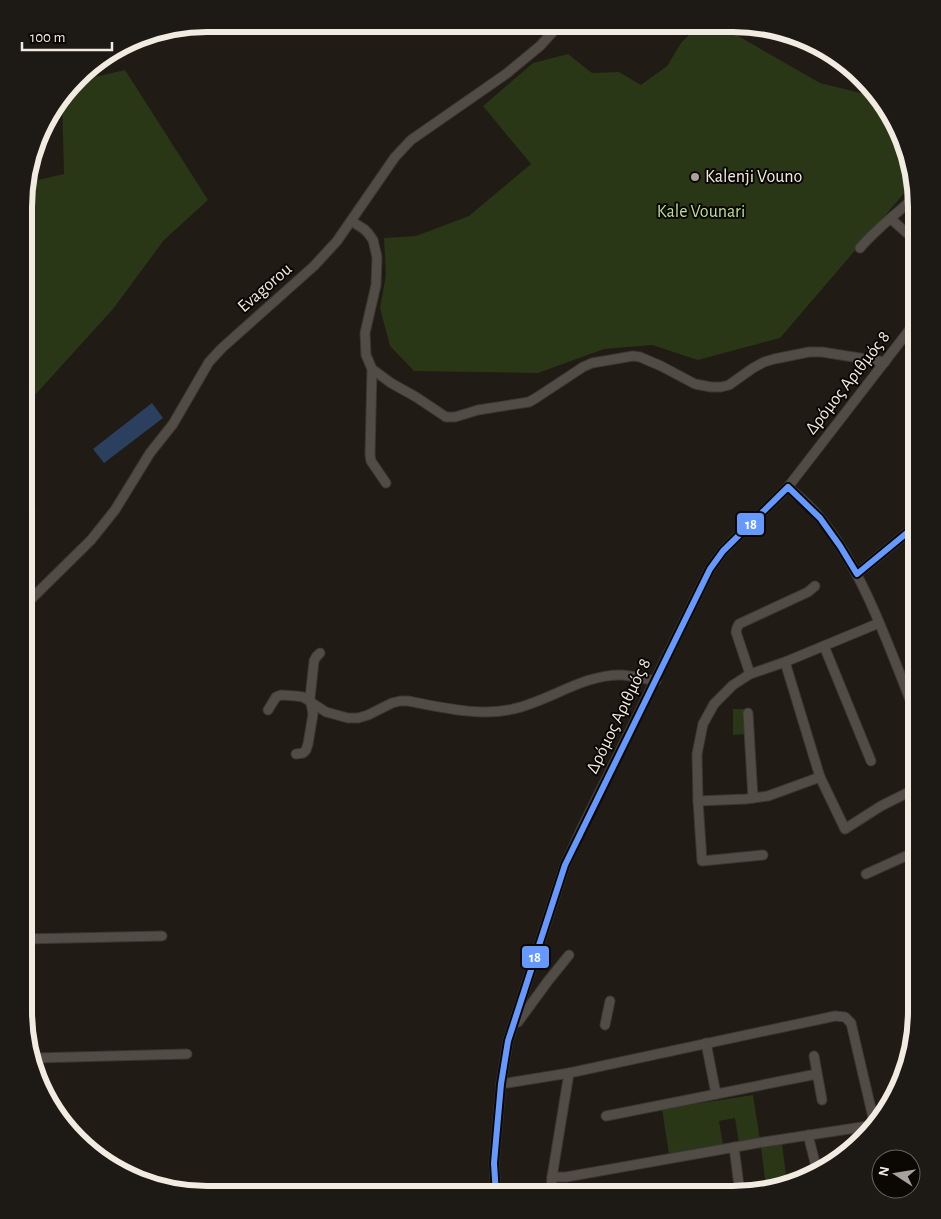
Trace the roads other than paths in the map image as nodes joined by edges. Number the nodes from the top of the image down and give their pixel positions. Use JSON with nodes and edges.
{"nodes":[{"id":1,"x":552,"y":32,"type":"edge"},
{"id":2,"x":908,"y":203,"type":"edge"},
{"id":3,"x":891,"y":219,"type":"junction"},
{"id":4,"x":351,"y":221,"type":"junction"},
{"id":5,"x":908,"y":234,"type":"edge"},
{"id":6,"x":860,"y":248,"type":"dead end"},
{"id":7,"x":908,"y":332,"type":"edge"},
{"id":8,"x":885,"y":362,"type":"junction"},
{"id":9,"x":372,"y":369,"type":"junction"},
{"id":10,"x":386,"y":483,"type":"dead end"},
{"id":11,"x":788,"y":487,"type":"junction"},
{"id":12,"x":908,"y":532,"type":"edge"},
{"id":13,"x":856,"y":574,"type":"junction"},
{"id":14,"x":815,"y":586,"type":"dead end"},
{"id":15,"x":32,"y":597,"type":"edge"},
{"id":16,"x":879,"y":623,"type":"junction"},
{"id":17,"x":824,"y":646,"type":"junction"},
{"id":18,"x":320,"y":653,"type":"dead end"},
{"id":19,"x":785,"y":662,"type":"junction"},
{"id":20,"x":750,"y":674,"type":"junction"},
{"id":21,"x":656,"y":681,"type":"junction"},
{"id":22,"x":908,"y":695,"type":"edge"},
{"id":23,"x":310,"y":701,"type":"junction"},
{"id":24,"x":268,"y":710,"type":"dead end"},
{"id":25,"x":748,"y":713,"type":"dead end"},
{"id":26,"x":296,"y":754,"type":"dead end"},
{"id":27,"x":872,"y":761,"type":"dead end"},
{"id":28,"x":820,"y":778,"type":"junction"},
{"id":29,"x":908,"y":793,"type":"edge"},
{"id":30,"x":754,"y":798,"type":"junction"},
{"id":31,"x":698,"y":801,"type":"junction"},
{"id":32,"x":763,"y":855,"type":"dead end"},
{"id":33,"x":908,"y":855,"type":"edge"},
{"id":34,"x":866,"y":874,"type":"dead end"},
{"id":35,"x":162,"y":936,"type":"dead end"},
{"id":36,"x":32,"y":940,"type":"edge"},
{"id":37,"x":569,"y":955,"type":"dead end"},
{"id":38,"x":610,"y":1001,"type":"dead end"},
{"id":39,"x":514,"y":1025,"type":"junction"},
{"id":40,"x":605,"y":1025,"type":"dead end"},
{"id":41,"x":706,"y":1043,"type":"junction"},
{"id":42,"x":187,"y":1054,"type":"dead end"},
{"id":43,"x":814,"y":1056,"type":"dead end"},
{"id":44,"x":38,"y":1058,"type":"edge"},
{"id":45,"x":569,"y":1073,"type":"junction"},
{"id":46,"x":817,"y":1074,"type":"junction"},
{"id":47,"x":501,"y":1084,"type":"junction"},
{"id":48,"x":716,"y":1094,"type":"junction"},
{"id":49,"x":822,"y":1100,"type":"dead end"},
{"id":50,"x":606,"y":1116,"type":"dead end"},
{"id":51,"x":873,"y":1117,"type":"edge"},
{"id":52,"x":865,"y":1126,"type":"edge"},
{"id":53,"x":808,"y":1135,"type":"junction"},
{"id":54,"x":734,"y":1148,"type":"junction"},
{"id":55,"x":816,"y":1166,"type":"edge"},
{"id":56,"x":552,"y":1177,"type":"junction"},
{"id":57,"x":495,"y":1186,"type":"edge"},
{"id":58,"x":552,"y":1186,"type":"edge"},
{"id":59,"x":739,"y":1186,"type":"edge"}],
"edges":[{"from":1,"to":4,"type":"street","name":"Evagorou"},
{"from":2,"to":3,"type":"street"},
{"from":3,"to":5,"type":"street"},
{"from":3,"to":6,"type":"street"},
{"from":4,"to":9,"type":"street"},
{"from":4,"to":15,"type":"street","name":"Evagorou"},
{"from":7,"to":8,"type":"street","name":"Δρόμος Αριθμός 8"},
{"from":8,"to":9,"type":"street"},
{"from":8,"to":11,"type":"street","name":"Δρόμος Αριθμός 8"},
{"from":9,"to":10,"type":"street"},
{"from":11,"to":13,"type":"street"},
{"from":11,"to":21,"type":"street","name":"Δρόμος Αριθμός 8"},
{"from":12,"to":13,"type":"street"},
{"from":13,"to":16,"type":"street"},
{"from":14,"to":20,"type":"street"},
{"from":16,"to":17,"type":"street"},
{"from":16,"to":22,"type":"street"},
{"from":17,"to":19,"type":"street"},
{"from":17,"to":27,"type":"street"},
{"from":18,"to":23,"type":"street"},
{"from":19,"to":20,"type":"street"},
{"from":19,"to":28,"type":"street"},
{"from":20,"to":31,"type":"street"},
{"from":21,"to":23,"type":"street"},
{"from":21,"to":39,"type":"street","name":"Δρόμος Αριθμός 8"},
{"from":23,"to":24,"type":"street"},
{"from":23,"to":26,"type":"street"},
{"from":25,"to":30,"type":"street"},
{"from":28,"to":29,"type":"street"},
{"from":28,"to":30,"type":"street"},
{"from":30,"to":31,"type":"street"},
{"from":31,"to":32,"type":"street"},
{"from":33,"to":34,"type":"street"},
{"from":35,"to":36,"type":"street"},
{"from":37,"to":39,"type":"street"},
{"from":38,"to":40,"type":"street"},
{"from":39,"to":47,"type":"street","name":"Δρόμος Αριθμός 8"},
{"from":41,"to":45,"type":"street"},
{"from":41,"to":48,"type":"street"},
{"from":41,"to":51,"type":"street"},
{"from":42,"to":44,"type":"street"},
{"from":43,"to":46,"type":"street"},
{"from":45,"to":47,"type":"street"},
{"from":45,"to":56,"type":"street"},
{"from":46,"to":48,"type":"street"},
{"from":46,"to":49,"type":"street"},
{"from":47,"to":57,"type":"street","name":"Δρόμος Αριθμός 8"},
{"from":48,"to":50,"type":"street"},
{"from":52,"to":53,"type":"street"},
{"from":53,"to":54,"type":"street"},
{"from":53,"to":55,"type":"street"},
{"from":54,"to":56,"type":"street"},
{"from":54,"to":59,"type":"street"},
{"from":56,"to":58,"type":"street"}]}
